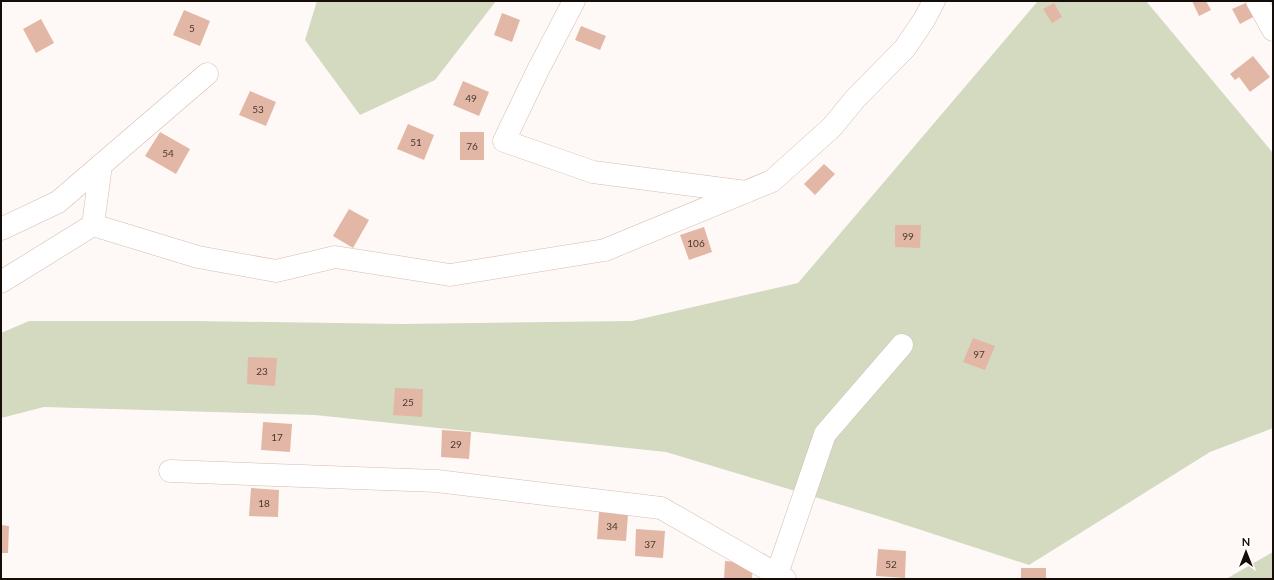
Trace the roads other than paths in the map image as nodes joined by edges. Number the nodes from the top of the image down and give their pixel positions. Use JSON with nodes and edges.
{"nodes":[{"id":1,"x":574,"y":1,"type":"edge"},
{"id":2,"x":934,"y":1,"type":"edge"},
{"id":3,"x":1257,"y":1,"type":"edge"},
{"id":4,"x":1273,"y":30,"type":"edge"},
{"id":5,"x":207,"y":74,"type":"dead end"},
{"id":6,"x":101,"y":165,"type":"junction"},
{"id":7,"x":748,"y":192,"type":"junction"},
{"id":8,"x":93,"y":225,"type":"junction"},
{"id":9,"x":1,"y":229,"type":"edge"},
{"id":10,"x":1,"y":282,"type":"edge"},
{"id":11,"x":902,"y":345,"type":"dead end"},
{"id":12,"x":170,"y":471,"type":"dead end"},
{"id":13,"x":781,"y":577,"type":"edge"}],
"edges":[{"from":1,"to":7,"type":"lane"},
{"from":2,"to":7,"type":"lane"},
{"from":3,"to":4,"type":"lane"},
{"from":5,"to":6,"type":"lane"},
{"from":6,"to":8,"type":"lane"},
{"from":6,"to":9,"type":"lane"},
{"from":7,"to":8,"type":"lane"},
{"from":8,"to":10,"type":"lane"},
{"from":11,"to":13,"type":"lane"},
{"from":12,"to":13,"type":"lane"}]}
